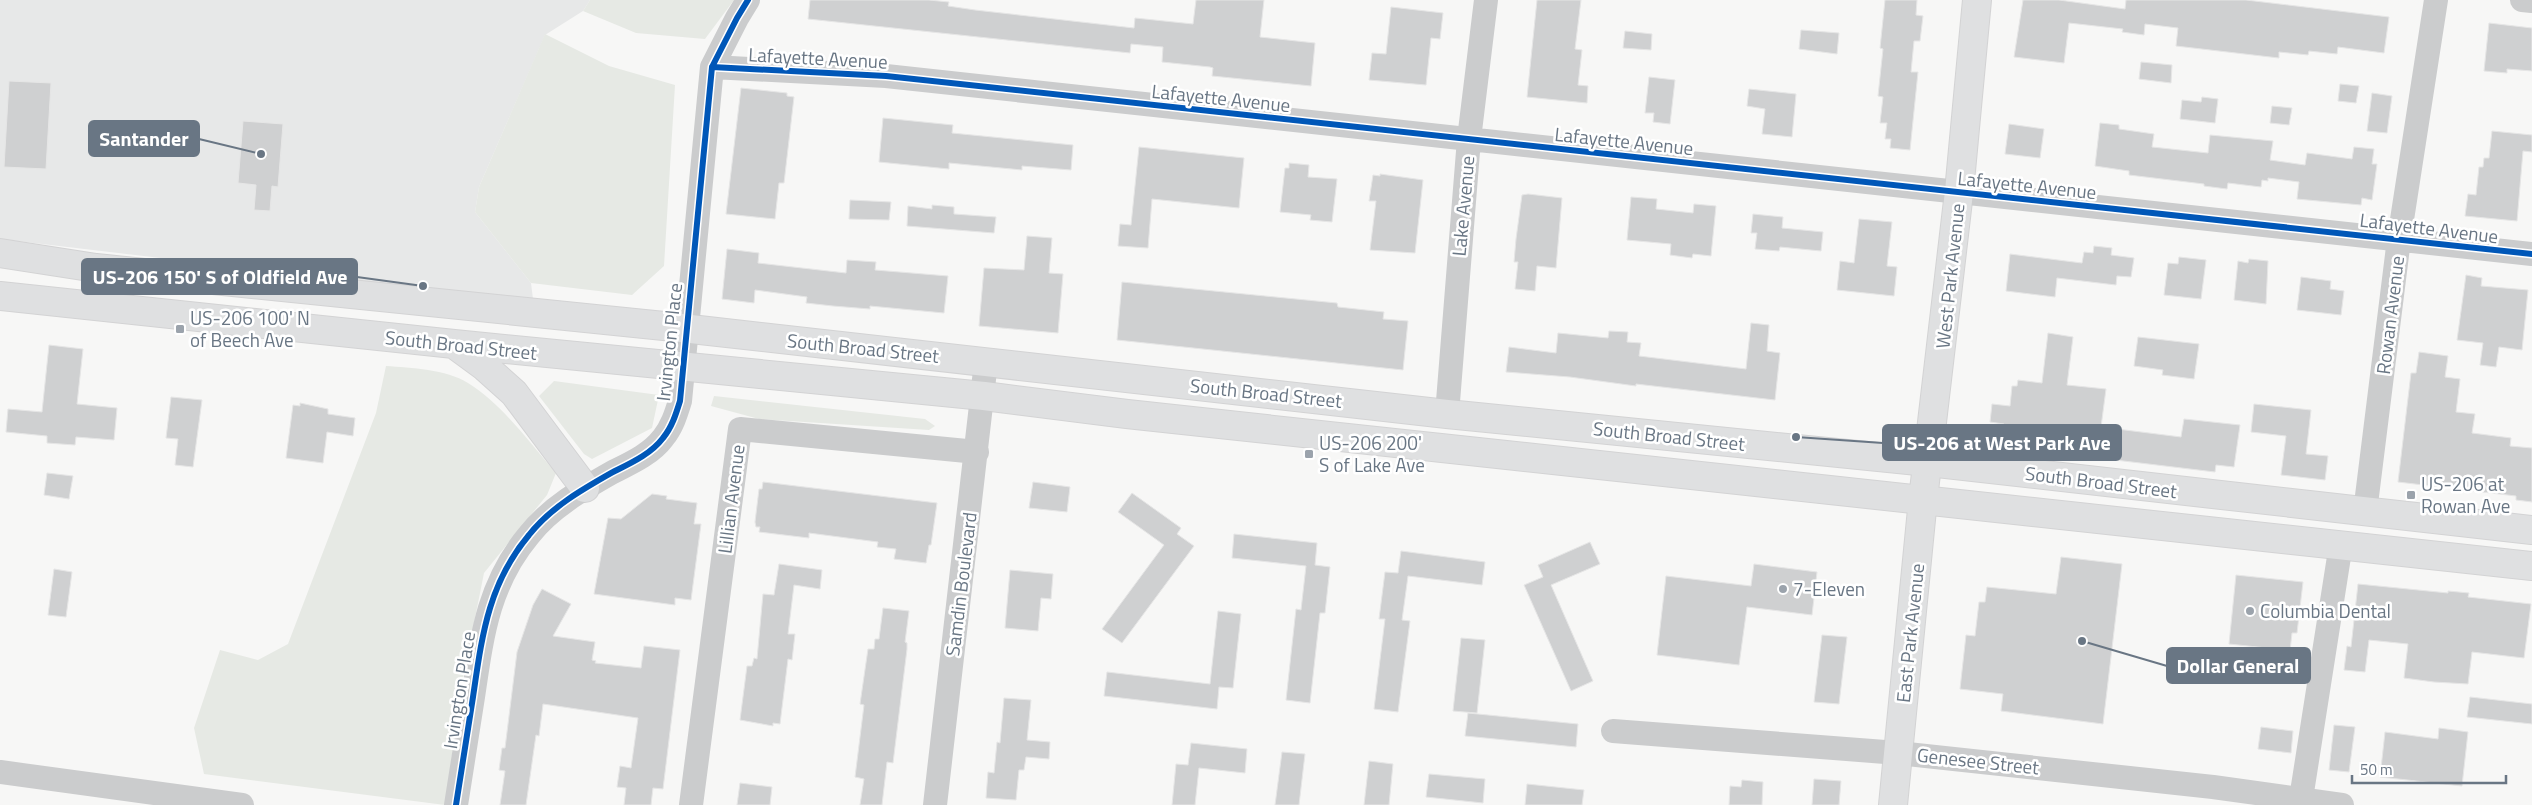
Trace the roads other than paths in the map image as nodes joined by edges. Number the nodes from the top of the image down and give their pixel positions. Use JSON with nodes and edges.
{"nodes":[{"id":1,"x":748,"y":0,"type":"edge"},
{"id":2,"x":1486,"y":0,"type":"edge"},
{"id":3,"x":1977,"y":0,"type":"edge"},
{"id":4,"x":2436,"y":0,"type":"edge"},
{"id":5,"x":2522,"y":0,"type":"edge"},
{"id":6,"x":2532,"y":1,"type":"edge"},
{"id":7,"x":712,"y":66,"type":"junction"},
{"id":8,"x":1469,"y":139,"type":"junction"},
{"id":9,"x":1959,"y":192,"type":"junction"},
{"id":10,"x":2399,"y":239,"type":"junction"},
{"id":11,"x":0,"y":253,"type":"edge"},
{"id":12,"x":2532,"y":254,"type":"edge"},
{"id":13,"x":0,"y":296,"type":"edge"},
{"id":14,"x":686,"y":329,"type":"junction"},
{"id":15,"x":454,"y":344,"type":"junction"},
{"id":16,"x":986,"y":362,"type":"junction"},
{"id":17,"x":681,"y":366,"type":"junction"},
{"id":18,"x":984,"y":396,"type":"junction"},
{"id":19,"x":1447,"y":414,"type":"junction"},
{"id":20,"x":977,"y":452,"type":"junction"},
{"id":21,"x":1928,"y":462,"type":"junction"},
{"id":22,"x":585,"y":488,"type":"junction"},
{"id":23,"x":1923,"y":500,"type":"junction"},
{"id":24,"x":2365,"y":512,"type":"junction"},
{"id":25,"x":2532,"y":530,"type":"edge"},
{"id":26,"x":2341,"y":544,"type":"junction"},
{"id":27,"x":2532,"y":566,"type":"edge"},
{"id":28,"x":1613,"y":731,"type":"dead end"},
{"id":29,"x":1898,"y":752,"type":"junction"},
{"id":30,"x":0,"y":772,"type":"edge"},
{"id":31,"x":2301,"y":803,"type":"edge"},
{"id":32,"x":242,"y":805,"type":"edge"},
{"id":33,"x":456,"y":805,"type":"edge"},
{"id":34,"x":691,"y":805,"type":"edge"},
{"id":35,"x":935,"y":805,"type":"edge"},
{"id":36,"x":1893,"y":805,"type":"edge"},
{"id":37,"x":2342,"y":805,"type":"edge"}],
"edges":[{"from":1,"to":7,"type":"street"},
{"from":2,"to":8,"type":"street","name":"Lake Avenue"},
{"from":3,"to":9,"type":"main road","name":"West Park Avenue"},
{"from":4,"to":10,"type":"street","name":"Rowan Avenue"},
{"from":5,"to":6,"type":"street"},
{"from":7,"to":8,"type":"street","name":"Lafayette Avenue"},
{"from":7,"to":14,"type":"street","name":"Irvington Place"},
{"from":8,"to":9,"type":"street","name":"Lafayette Avenue"},
{"from":8,"to":19,"type":"street","name":"Lake Avenue"},
{"from":9,"to":10,"type":"street","name":"Lafayette Avenue"},
{"from":9,"to":21,"type":"main road","name":"West Park Avenue"},
{"from":10,"to":12,"type":"street","name":"Lafayette Avenue"},
{"from":10,"to":24,"type":"street","name":"Rowan Avenue"},
{"from":11,"to":14,"type":"main road","name":"South Broad Street"},
{"from":13,"to":15,"type":"main road","name":"South Broad Street"},
{"from":14,"to":16,"type":"main road","name":"South Broad Street"},
{"from":14,"to":17,"type":"street","name":"Irvington Place"},
{"from":15,"to":17,"type":"main road","name":"South Broad Street"},
{"from":15,"to":22,"type":"main road"},
{"from":16,"to":18,"type":"street","name":"Samdin Boulevard"},
{"from":16,"to":19,"type":"main road","name":"South Broad Street"},
{"from":17,"to":18,"type":"main road","name":"South Broad Street"},
{"from":17,"to":22,"type":"street","name":"Irvington Place"},
{"from":18,"to":20,"type":"street","name":"Samdin Boulevard"},
{"from":18,"to":23,"type":"main road","name":"South Broad Street"},
{"from":19,"to":21,"type":"main road","name":"South Broad Street"},
{"from":20,"to":34,"type":"street","name":"Lillian Avenue"},
{"from":20,"to":35,"type":"street","name":"Samdin Boulevard"},
{"from":21,"to":23,"type":"main road","name":"East Park Avenue"},
{"from":21,"to":24,"type":"main road","name":"South Broad Street"},
{"from":22,"to":33,"type":"street","name":"Irvington Place"},
{"from":23,"to":26,"type":"main road","name":"South Broad Street"},
{"from":23,"to":29,"type":"main road","name":"East Park Avenue"},
{"from":24,"to":25,"type":"main road","name":"South Broad Street"},
{"from":26,"to":27,"type":"main road","name":"South Broad Street"},
{"from":26,"to":31,"type":"street"},
{"from":28,"to":29,"type":"street","name":"Genesee Street"},
{"from":29,"to":31,"type":"street","name":"Genesee Street"},
{"from":29,"to":36,"type":"main road","name":"East Park Avenue"},
{"from":30,"to":32,"type":"street"},
{"from":31,"to":37,"type":"street","name":"Genesee Street"}]}
